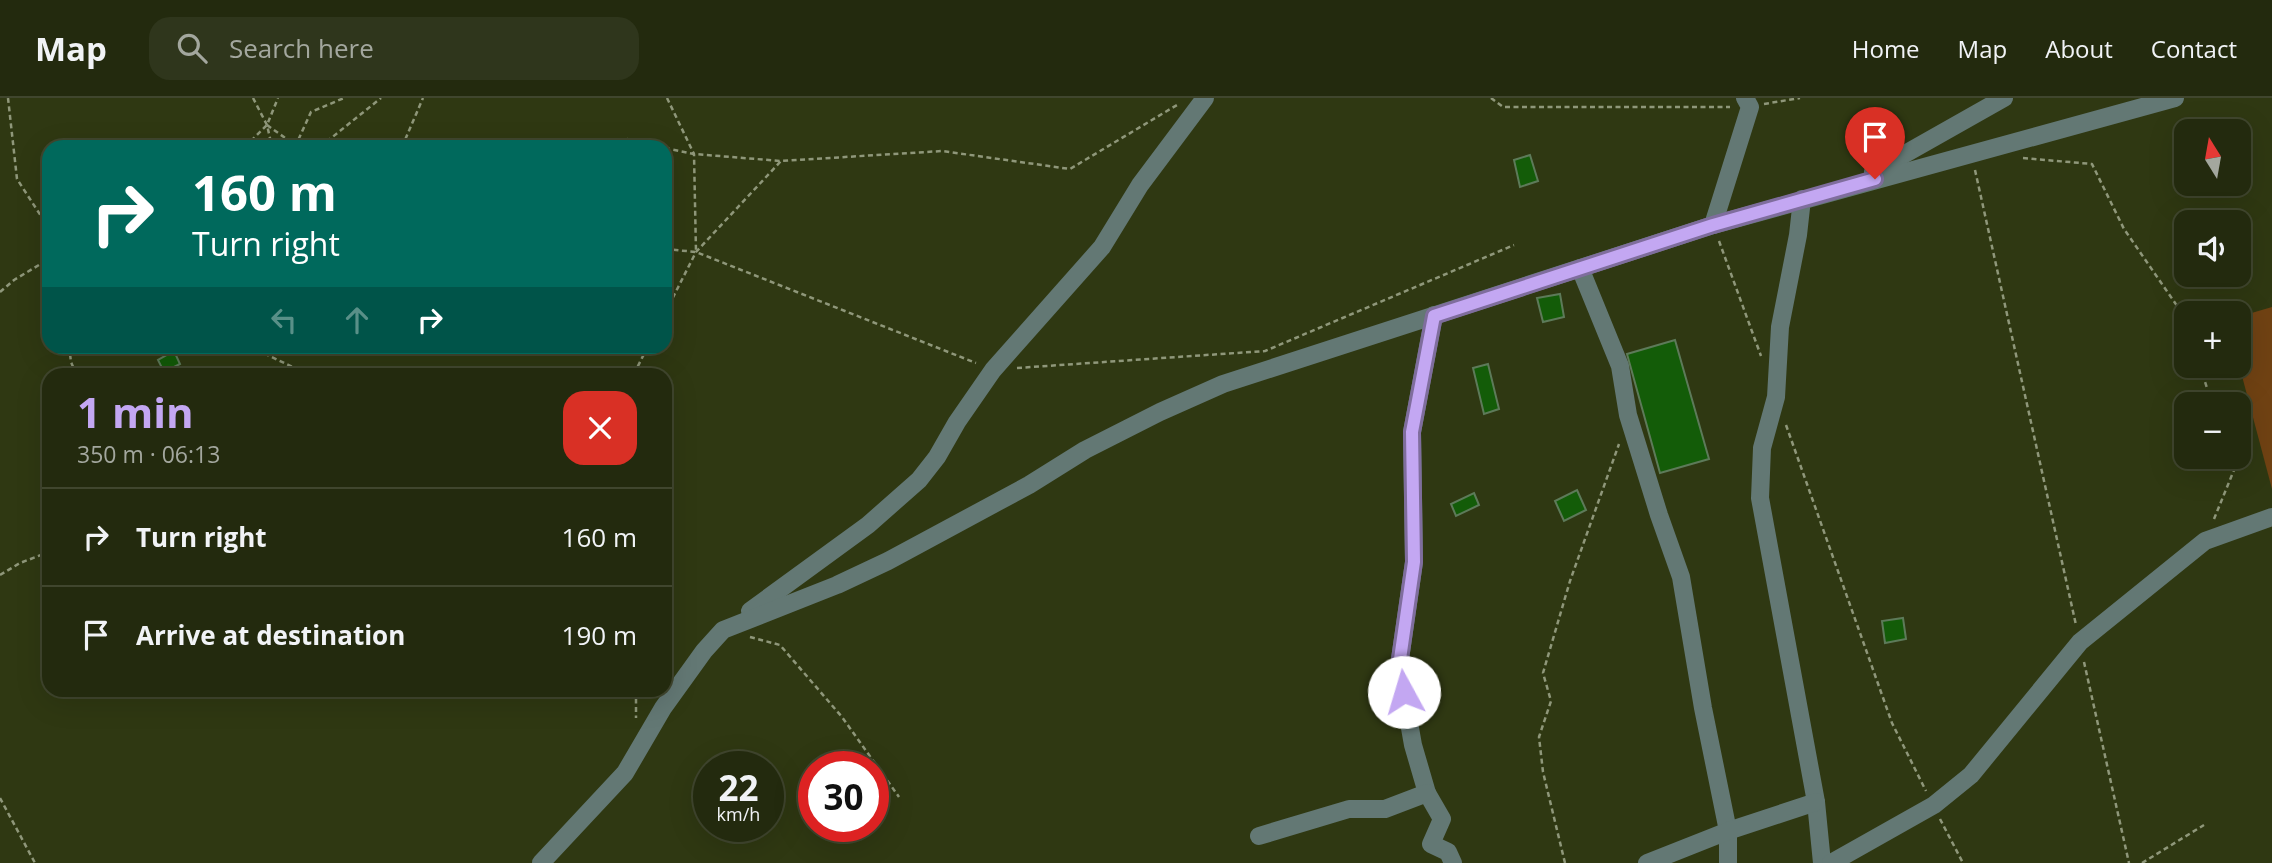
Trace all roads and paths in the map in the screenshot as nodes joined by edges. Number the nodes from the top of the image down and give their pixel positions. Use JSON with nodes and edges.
{"nodes":[{"id":1,"x":8,"y":98,"type":"edge"},
{"id":2,"x":253,"y":98,"type":"edge"},
{"id":3,"x":278,"y":98,"type":"edge"},
{"id":4,"x":344,"y":98,"type":"edge"},
{"id":5,"x":381,"y":98,"type":"edge"},
{"id":6,"x":423,"y":98,"type":"edge"},
{"id":7,"x":667,"y":98,"type":"edge"},
{"id":8,"x":1205,"y":98,"type":"edge"},
{"id":9,"x":1491,"y":98,"type":"edge"},
{"id":10,"x":1800,"y":98,"type":"edge"},
{"id":11,"x":2004,"y":98,"type":"edge"},
{"id":12,"x":2175,"y":98,"type":"edge"},
{"id":13,"x":1748,"y":102,"type":"edge"},
{"id":14,"x":1177,"y":105,"type":"dead end"},
{"id":15,"x":267,"y":125,"type":"junction"},
{"id":16,"x":627,"y":139,"type":"dead end"},
{"id":17,"x":252,"y":140,"type":"edge"},
{"id":18,"x":270,"y":140,"type":"edge"},
{"id":19,"x":287,"y":140,"type":"edge"},
{"id":20,"x":298,"y":140,"type":"edge"},
{"id":21,"x":329,"y":140,"type":"edge"},
{"id":22,"x":405,"y":140,"type":"edge"},
{"id":23,"x":632,"y":140,"type":"edge"},
{"id":24,"x":672,"y":149,"type":"edge"},
{"id":25,"x":1971,"y":153,"type":"junction"},
{"id":26,"x":694,"y":154,"type":"junction"},
{"id":27,"x":2012,"y":157,"type":"dead end"},
{"id":28,"x":781,"y":161,"type":"junction"},
{"id":29,"x":1850,"y":186,"type":"junction"},
{"id":30,"x":1802,"y":199,"type":"junction"},
{"id":31,"x":42,"y":218,"type":"edge"},
{"id":32,"x":1713,"y":225,"type":"junction"},
{"id":33,"x":1514,"y":245,"type":"dead end"},
{"id":34,"x":672,"y":250,"type":"edge"},
{"id":35,"x":696,"y":252,"type":"junction"},
{"id":36,"x":42,"y":264,"type":"edge"},
{"id":37,"x":1580,"y":268,"type":"junction"},
{"id":38,"x":0,"y":292,"type":"edge"},
{"id":39,"x":672,"y":299,"type":"edge"},
{"id":40,"x":2174,"y":302,"type":"edge"},
{"id":41,"x":1434,"y":316,"type":"junction"},
{"id":42,"x":266,"y":354,"type":"edge"},
{"id":43,"x":1762,"y":360,"type":"dead end"},
{"id":44,"x":295,"y":368,"type":"edge"},
{"id":45,"x":993,"y":370,"type":"junction"},
{"id":46,"x":1628,"y":415,"type":"junction"},
{"id":47,"x":1785,"y":423,"type":"dead end"},
{"id":48,"x":2234,"y":469,"type":"edge"},
{"id":49,"x":2272,"y":517,"type":"edge"},
{"id":50,"x":2205,"y":541,"type":"junction"},
{"id":51,"x":42,"y":555,"type":"edge"},
{"id":52,"x":0,"y":575,"type":"edge"},
{"id":53,"x":723,"y":631,"type":"junction"},
{"id":54,"x":2080,"y":642,"type":"junction"},
{"id":55,"x":672,"y":695,"type":"edge"},
{"id":56,"x":671,"y":697,"type":"edge"},
{"id":57,"x":1427,"y":793,"type":"junction"},
{"id":58,"x":899,"y":797,"type":"dead end"},
{"id":59,"x":0,"y":798,"type":"edge"},
{"id":60,"x":1816,"y":802,"type":"junction"},
{"id":61,"x":1934,"y":805,"type":"junction"},
{"id":62,"x":2204,"y":825,"type":"dead end"},
{"id":63,"x":1728,"y":831,"type":"junction"},
{"id":64,"x":1259,"y":836,"type":"dead end"},
{"id":65,"x":541,"y":861,"type":"edge"},
{"id":66,"x":35,"y":863,"type":"edge"},
{"id":67,"x":1453,"y":863,"type":"edge"},
{"id":68,"x":1565,"y":863,"type":"edge"},
{"id":69,"x":1647,"y":863,"type":"edge"},
{"id":70,"x":1728,"y":863,"type":"edge"},
{"id":71,"x":1822,"y":863,"type":"edge"},
{"id":72,"x":1831,"y":863,"type":"edge"},
{"id":73,"x":1963,"y":863,"type":"edge"},
{"id":74,"x":2129,"y":863,"type":"edge"},
{"id":75,"x":2142,"y":863,"type":"edge"}],
"edges":[{"from":1,"to":31,"type":"path"},
{"from":2,"to":15,"type":"path"},
{"from":3,"to":15,"type":"path"},
{"from":4,"to":20,"type":"path"},
{"from":5,"to":21,"type":"path"},
{"from":6,"to":22,"type":"path"},
{"from":7,"to":26,"type":"path"},
{"from":8,"to":45,"type":"street"},
{"from":9,"to":13,"type":"path"},
{"from":10,"to":13,"type":"path"},
{"from":11,"to":29,"type":"street"},
{"from":12,"to":25,"type":"street"},
{"from":13,"to":32,"type":"street"},
{"from":14,"to":28,"type":"path"},
{"from":15,"to":17,"type":"path"},
{"from":15,"to":18,"type":"path"},
{"from":15,"to":19,"type":"path"},
{"from":16,"to":23,"type":"path"},
{"from":24,"to":26,"type":"path"},
{"from":25,"to":29,"type":"street"},
{"from":25,"to":54,"type":"path"},
{"from":26,"to":28,"type":"path"},
{"from":26,"to":35,"type":"path"},
{"from":27,"to":40,"type":"path"},
{"from":28,"to":35,"type":"path"},
{"from":29,"to":30,"type":"street"},
{"from":30,"to":32,"type":"street"},
{"from":30,"to":60,"type":"street"},
{"from":32,"to":37,"type":"street"},
{"from":32,"to":43,"type":"path"},
{"from":33,"to":45,"type":"path"},
{"from":34,"to":35,"type":"path"},
{"from":35,"to":39,"type":"path"},
{"from":35,"to":45,"type":"path"},
{"from":36,"to":38,"type":"path"},
{"from":37,"to":41,"type":"street"},
{"from":37,"to":46,"type":"street"},
{"from":41,"to":53,"type":"street"},
{"from":41,"to":57,"type":"street"},
{"from":42,"to":44,"type":"path"},
{"from":45,"to":53,"type":"street"},
{"from":46,"to":63,"type":"street"},
{"from":46,"to":68,"type":"path"},
{"from":47,"to":61,"type":"path"},
{"from":48,"to":50,"type":"path"},
{"from":49,"to":50,"type":"street"},
{"from":50,"to":54,"type":"street"},
{"from":51,"to":52,"type":"path"},
{"from":53,"to":55,"type":"street"},
{"from":53,"to":58,"type":"path"},
{"from":54,"to":61,"type":"street"},
{"from":54,"to":74,"type":"path"},
{"from":56,"to":65,"type":"street"},
{"from":57,"to":64,"type":"street"},
{"from":57,"to":67,"type":"street"},
{"from":59,"to":66,"type":"path"},
{"from":60,"to":63,"type":"street"},
{"from":60,"to":71,"type":"street"},
{"from":61,"to":72,"type":"street"},
{"from":61,"to":73,"type":"path"},
{"from":62,"to":75,"type":"path"},
{"from":63,"to":69,"type":"street"},
{"from":63,"to":70,"type":"street"}]}
